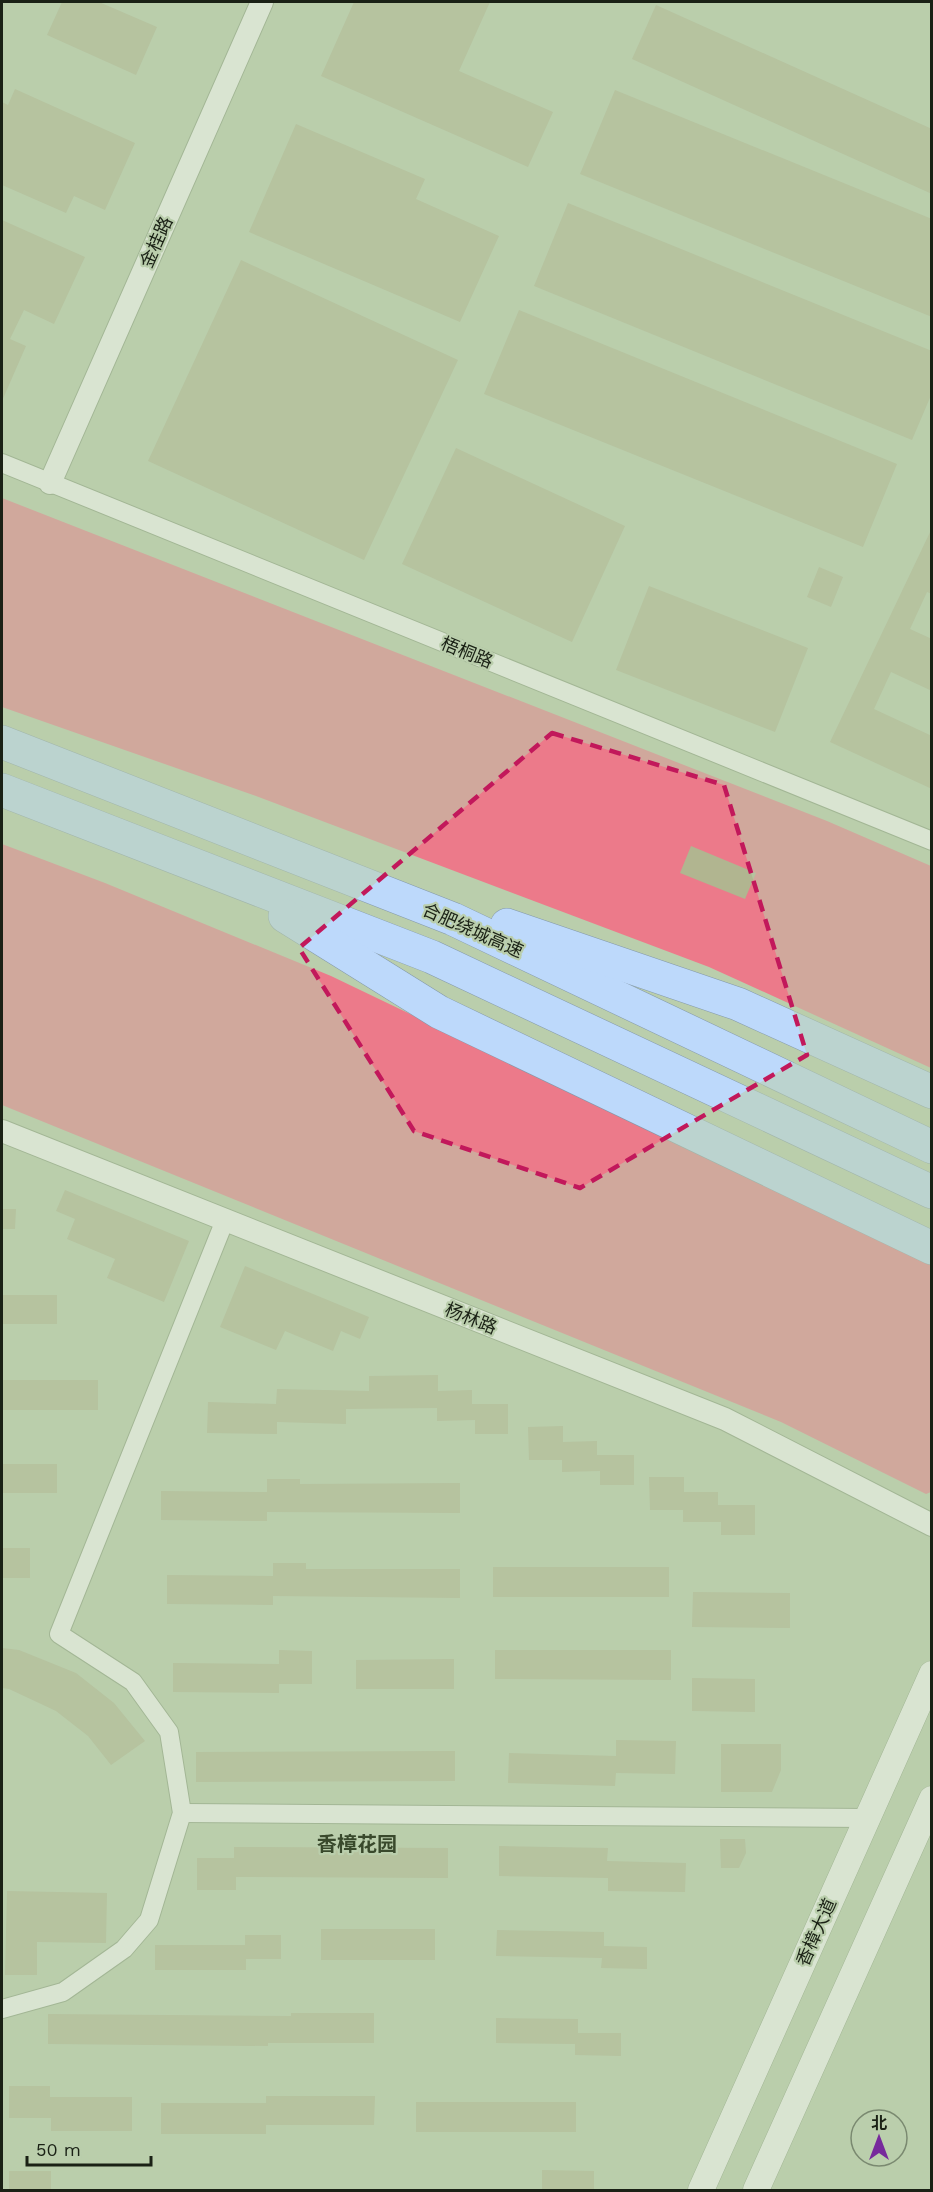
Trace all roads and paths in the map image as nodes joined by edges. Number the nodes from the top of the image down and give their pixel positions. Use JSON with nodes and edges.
{"nodes":[{"id":1,"x":262,"y":2,"type":"edge"},
{"id":2,"x":2,"y":463,"type":"edge"},
{"id":3,"x":50,"y":483,"type":"junction"},
{"id":4,"x":2,"y":742,"type":"edge"},
{"id":5,"x":2,"y":790,"type":"edge"},
{"id":6,"x":239,"y":835,"type":"junction"},
{"id":7,"x":932,"y":841,"type":"edge"},
{"id":8,"x":217,"y":874,"type":"junction"},
{"id":9,"x":932,"y":1092,"type":"edge"},
{"id":10,"x":2,"y":1131,"type":"edge"},
{"id":11,"x":932,"y":1147,"type":"edge"},
{"id":12,"x":932,"y":1192,"type":"edge"},
{"id":13,"x":225,"y":1220,"type":"junction"},
{"id":14,"x":932,"y":1248,"type":"edge"},
{"id":15,"x":932,"y":1525,"type":"edge"},
{"id":16,"x":932,"y":1674,"type":"edge"},
{"id":17,"x":932,"y":1799,"type":"edge"},
{"id":18,"x":182,"y":1813,"type":"junction"},
{"id":19,"x":867,"y":1818,"type":"junction"},
{"id":20,"x":2,"y":2009,"type":"edge"},
{"id":21,"x":701,"y":2190,"type":"edge"},
{"id":22,"x":756,"y":2190,"type":"edge"}],
"edges":[{"from":1,"to":3,"type":"street","name":"金桂路"},
{"from":2,"to":3,"type":"street","name":"梧桐路"},
{"from":3,"to":7,"type":"street","name":"梧桐路"},
{"from":4,"to":6,"type":"highway","name":"合肥绕城高速"},
{"from":5,"to":8,"type":"highway"},
{"from":6,"to":9,"type":"highway"},
{"from":6,"to":11,"type":"highway","name":"合肥绕城高速"},
{"from":8,"to":12,"type":"highway"},
{"from":8,"to":14,"type":"highway"},
{"from":10,"to":13,"type":"street","name":"杨林路"},
{"from":13,"to":15,"type":"street","name":"杨林路"},
{"from":13,"to":18,"type":"street"},
{"from":16,"to":19,"type":"main road","name":"香樟大道"},
{"from":17,"to":22,"type":"main road"},
{"from":18,"to":19,"type":"street"},
{"from":18,"to":20,"type":"street"},
{"from":19,"to":21,"type":"main road","name":"香樟大道"}]}
